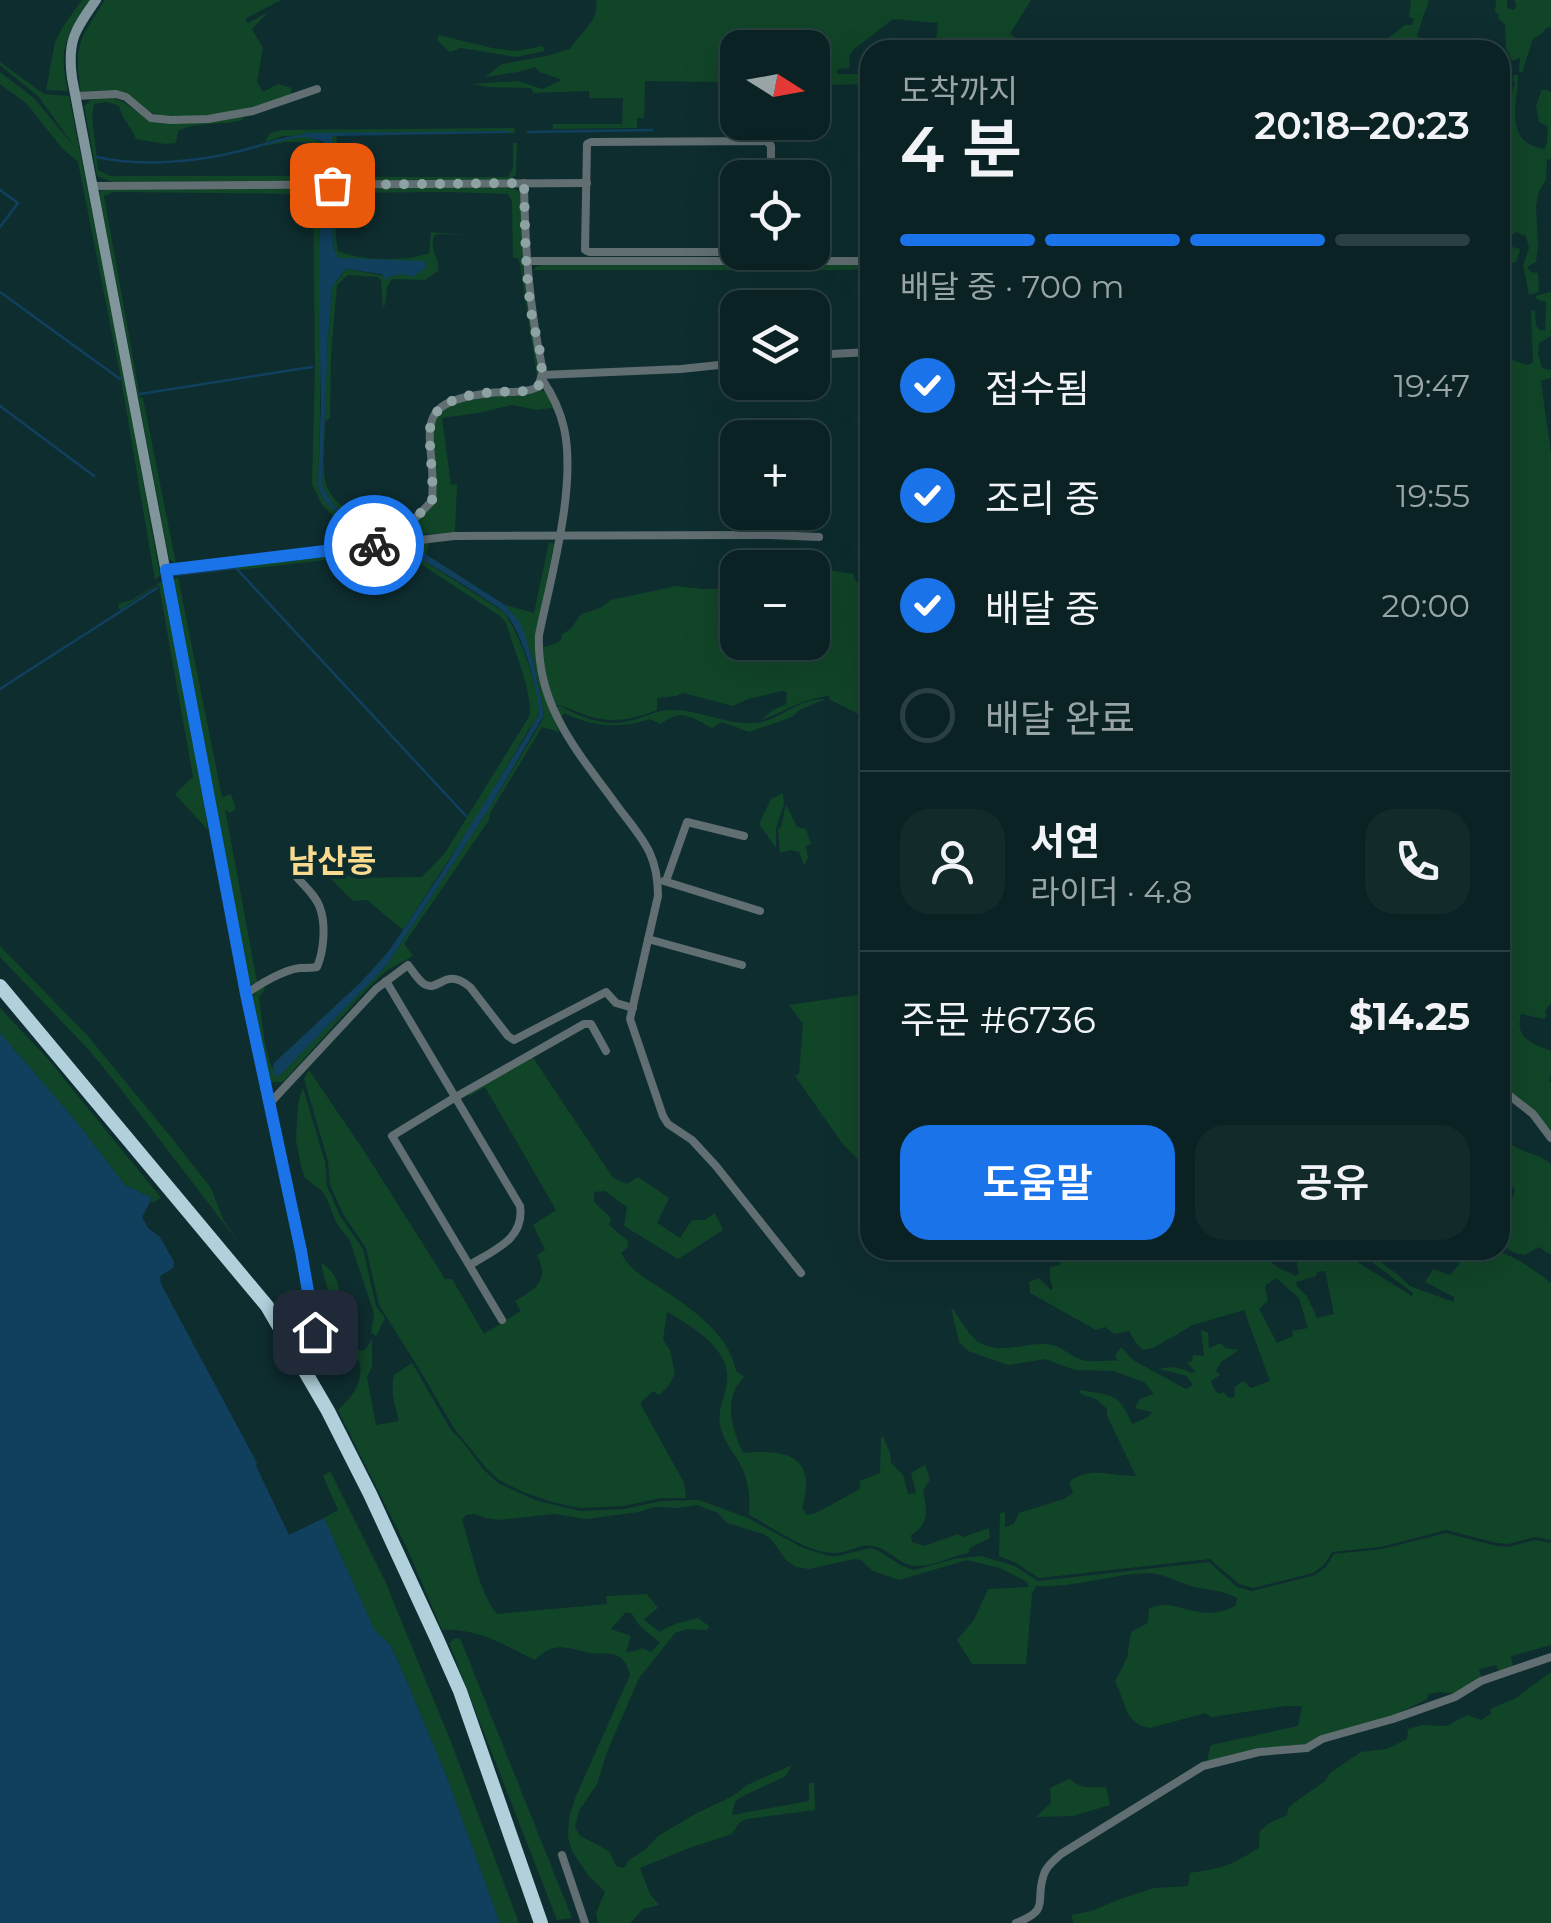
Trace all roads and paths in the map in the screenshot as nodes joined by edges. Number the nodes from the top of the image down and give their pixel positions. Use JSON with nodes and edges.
{"nodes":[{"id":1,"x":96,"y":0,"type":"edge"},
{"id":2,"x":317,"y":89,"type":"dead end"},
{"id":3,"x":76,"y":96,"type":"junction"},
{"id":4,"x":771,"y":160,"type":"edge"},
{"id":5,"x":524,"y":183,"type":"junction"},
{"id":6,"x":586,"y":183,"type":"junction"},
{"id":7,"x":93,"y":186,"type":"junction"},
{"id":8,"x":720,"y":252,"type":"edge"},
{"id":9,"x":860,"y":260,"type":"edge"},
{"id":10,"x":527,"y":261,"type":"junction"},
{"id":11,"x":860,"y":353,"type":"edge"},
{"id":12,"x":830,"y":354,"type":"edge"},
{"id":13,"x":720,"y":365,"type":"edge"},
{"id":14,"x":542,"y":377,"type":"junction"},
{"id":15,"x":559,"y":537,"type":"junction"},
{"id":16,"x":819,"y":537,"type":"dead end"},
{"id":17,"x":391,"y":543,"type":"junction"},
{"id":18,"x":166,"y":570,"type":"junction"},
{"id":19,"x":744,"y":836,"type":"dead end"},
{"id":20,"x":294,"y":874,"type":"dead end"},
{"id":21,"x":662,"y":882,"type":"junction"},
{"id":22,"x":760,"y":911,"type":"dead end"},
{"id":23,"x":648,"y":939,"type":"junction"},
{"id":24,"x":742,"y":966,"type":"dead end"},
{"id":25,"x":386,"y":981,"type":"junction"},
{"id":26,"x":0,"y":986,"type":"edge"},
{"id":27,"x":246,"y":994,"type":"junction"},
{"id":28,"x":632,"y":1008,"type":"junction"},
{"id":29,"x":606,"y":1050,"type":"dead end"},
{"id":30,"x":1510,"y":1096,"type":"edge"},
{"id":31,"x":454,"y":1098,"type":"junction"},
{"id":32,"x":270,"y":1102,"type":"junction"},
{"id":33,"x":1551,"y":1138,"type":"edge"},
{"id":34,"x":470,"y":1265,"type":"junction"},
{"id":35,"x":801,"y":1273,"type":"dead end"},
{"id":36,"x":502,"y":1320,"type":"dead end"},
{"id":37,"x":295,"y":1353,"type":"junction"},
{"id":38,"x":1551,"y":1658,"type":"edge"},
{"id":39,"x":562,"y":1855,"type":"dead end"},
{"id":40,"x":542,"y":1923,"type":"edge"},
{"id":41,"x":585,"y":1923,"type":"edge"},
{"id":42,"x":1016,"y":1923,"type":"edge"}],
"edges":[{"from":1,"to":3,"type":"main road"},
{"from":2,"to":3,"type":"street"},
{"from":3,"to":7,"type":"main road"},
{"from":4,"to":6,"type":"street"},
{"from":5,"to":6,"type":"street"},
{"from":5,"to":7,"type":"street"},
{"from":5,"to":10,"type":"street"},
{"from":6,"to":8,"type":"street"},
{"from":7,"to":18,"type":"main road"},
{"from":9,"to":10,"type":"street"},
{"from":10,"to":14,"type":"street"},
{"from":11,"to":12,"type":"street"},
{"from":13,"to":14,"type":"street"},
{"from":14,"to":15,"type":"street"},
{"from":14,"to":17,"type":"street"},
{"from":15,"to":16,"type":"street"},
{"from":15,"to":17,"type":"street"},
{"from":15,"to":21,"type":"street"},
{"from":17,"to":18,"type":"street"},
{"from":18,"to":27,"type":"main road"},
{"from":19,"to":21,"type":"street"},
{"from":20,"to":27,"type":"street"},
{"from":21,"to":22,"type":"street"},
{"from":21,"to":23,"type":"street"},
{"from":23,"to":24,"type":"street"},
{"from":23,"to":28,"type":"street"},
{"from":25,"to":28,"type":"street"},
{"from":25,"to":31,"type":"street"},
{"from":25,"to":32,"type":"street"},
{"from":26,"to":37,"type":"highway"},
{"from":27,"to":32,"type":"main road"},
{"from":28,"to":35,"type":"street"},
{"from":29,"to":31,"type":"street"},
{"from":30,"to":33,"type":"street"},
{"from":31,"to":34,"type":"street"},
{"from":31,"to":34,"type":"street"},
{"from":32,"to":37,"type":"main road"},
{"from":34,"to":36,"type":"street"},
{"from":37,"to":40,"type":"highway"},
{"from":38,"to":42,"type":"street"},
{"from":39,"to":41,"type":"street"}]}
